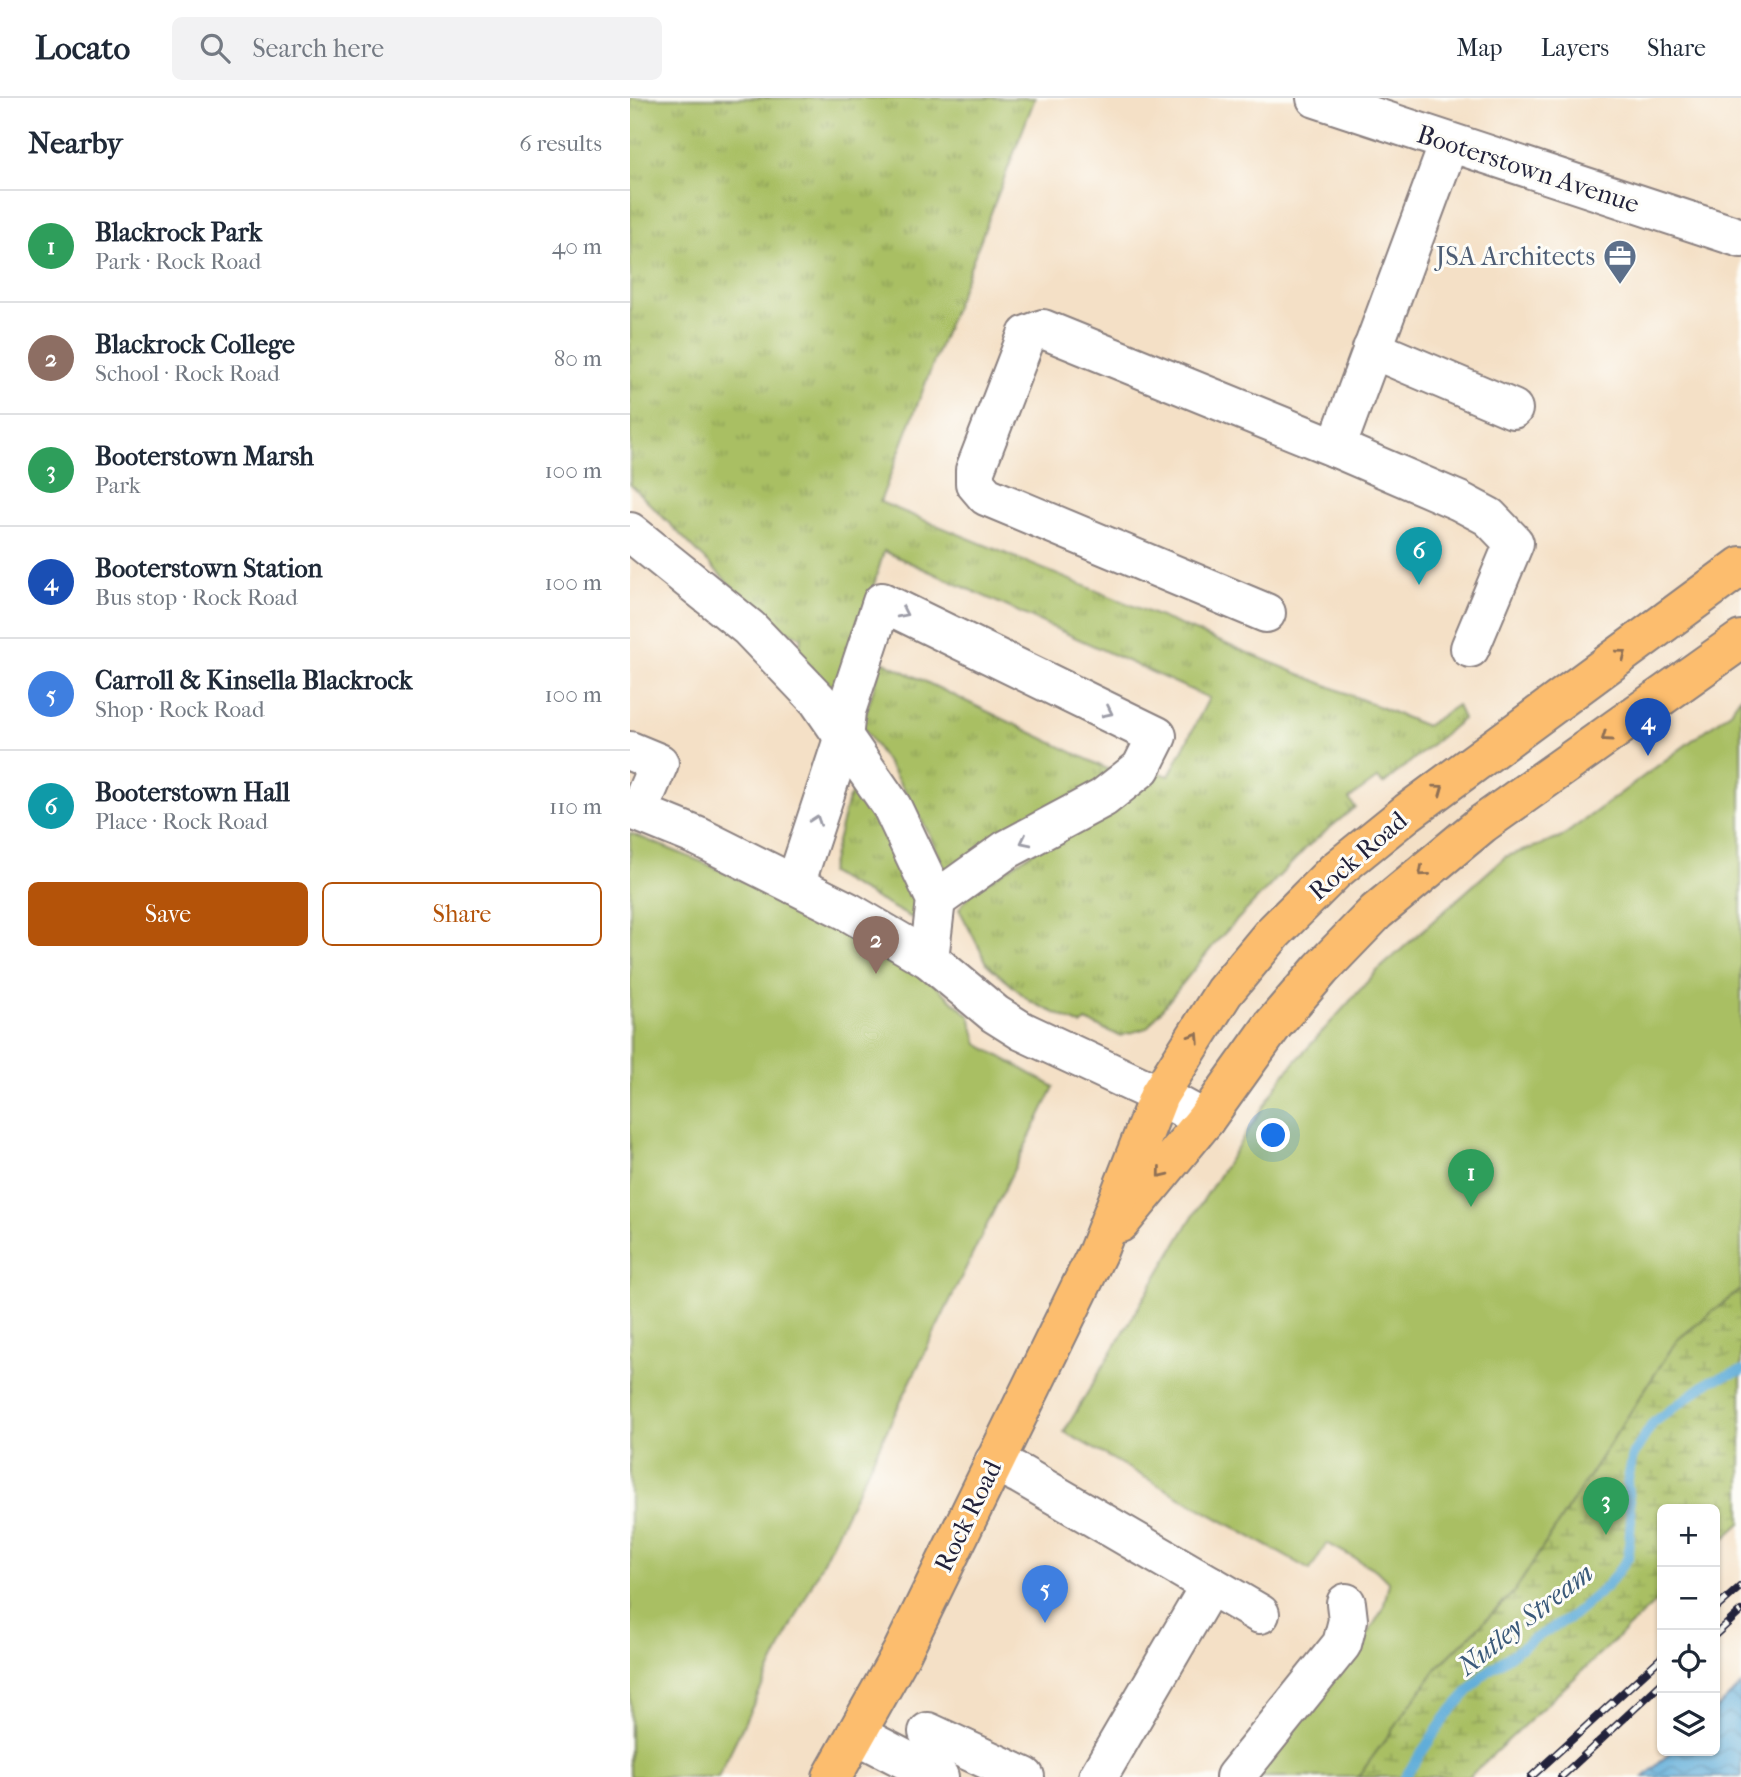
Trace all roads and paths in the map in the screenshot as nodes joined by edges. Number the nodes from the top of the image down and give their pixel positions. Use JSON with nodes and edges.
{"nodes":[{"id":1,"x":1316,"y":98,"type":"edge"},
{"id":2,"x":1449,"y":143,"type":"junction"},
{"id":3,"x":1741,"y":239,"type":"edge"},
{"id":4,"x":1372,"y":349,"type":"junction"},
{"id":5,"x":1513,"y":409,"type":"dead end"},
{"id":6,"x":1336,"y":448,"type":"junction"},
{"id":7,"x":630,"y":532,"type":"edge"},
{"id":8,"x":1741,"y":566,"type":"edge"},
{"id":9,"x":1266,"y":613,"type":"dead end"},
{"id":10,"x":1741,"y":640,"type":"edge"},
{"id":11,"x":1470,"y":648,"type":"dead end"},
{"id":12,"x":844,"y":739,"type":"junction"},
{"id":13,"x":630,"y":751,"type":"edge"},
{"id":14,"x":634,"y":810,"type":"edge"},
{"id":15,"x":795,"y":885,"type":"junction"},
{"id":16,"x":936,"y":900,"type":"junction"},
{"id":17,"x":929,"y":959,"type":"junction"},
{"id":18,"x":1159,"y":1095,"type":"junction"},
{"id":19,"x":1205,"y":1120,"type":"junction"},
{"id":20,"x":1098,"y":1251,"type":"junction"},
{"id":21,"x":995,"y":1462,"type":"junction"},
{"id":22,"x":1210,"y":1585,"type":"junction"},
{"id":23,"x":1346,"y":1604,"type":"dead end"},
{"id":24,"x":1260,"y":1614,"type":"dead end"},
{"id":25,"x":928,"y":1732,"type":"dead end"},
{"id":26,"x":856,"y":1734,"type":"junction"},
{"id":27,"x":832,"y":1777,"type":"edge"},
{"id":28,"x":939,"y":1777,"type":"edge"},
{"id":29,"x":1025,"y":1777,"type":"edge"},
{"id":30,"x":1098,"y":1777,"type":"edge"},
{"id":31,"x":1235,"y":1777,"type":"edge"}],
"edges":[{"from":1,"to":2,"type":"street","name":"Booterstown Avenue"},
{"from":2,"to":3,"type":"street","name":"Booterstown Avenue"},
{"from":2,"to":4,"type":"street"},
{"from":4,"to":5,"type":"street"},
{"from":4,"to":6,"type":"street"},
{"from":6,"to":9,"type":"street"},
{"from":6,"to":11,"type":"street"},
{"from":7,"to":12,"type":"street"},
{"from":18,"to":8,"type":"main road","name":"Rock Road","one_way":true},
{"from":10,"to":19,"type":"main road","name":"Rock Road","one_way":true},
{"from":15,"to":12,"type":"street","one_way":true},
{"from":12,"to":16,"type":"street"},
{"from":12,"to":16,"type":"street","one_way":true},
{"from":13,"to":14,"type":"street"},
{"from":14,"to":15,"type":"street"},
{"from":15,"to":17,"type":"street"},
{"from":16,"to":17,"type":"street"},
{"from":17,"to":18,"type":"street"},
{"from":18,"to":19,"type":"street"},
{"from":18,"to":20,"type":"main road","name":"Rock Road"},
{"from":19,"to":20,"type":"main road","name":"Rock Road","one_way":true},
{"from":20,"to":21,"type":"main road","name":"Rock Road"},
{"from":21,"to":22,"type":"street"},
{"from":21,"to":26,"type":"main road","name":"Rock Road"},
{"from":22,"to":24,"type":"street"},
{"from":22,"to":30,"type":"street"},
{"from":23,"to":31,"type":"street"},
{"from":25,"to":29,"type":"street"},
{"from":26,"to":27,"type":"main road","name":"Rock Road"},
{"from":26,"to":28,"type":"street"}]}
